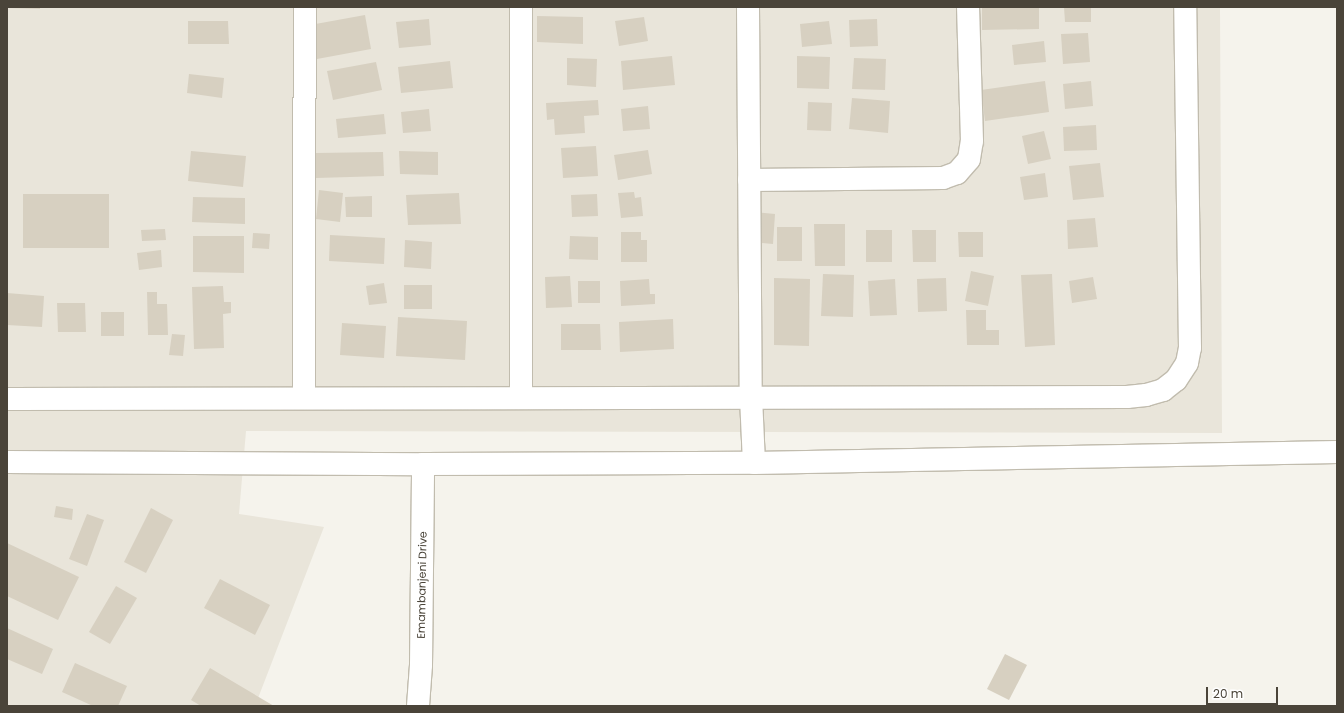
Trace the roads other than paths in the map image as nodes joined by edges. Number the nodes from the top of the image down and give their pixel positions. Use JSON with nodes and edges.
{"nodes":[{"id":1,"x":305,"y":7,"type":"edge"},
{"id":2,"x":522,"y":7,"type":"edge"},
{"id":3,"x":748,"y":7,"type":"edge"},
{"id":4,"x":968,"y":7,"type":"edge"},
{"id":5,"x":1185,"y":7,"type":"edge"},
{"id":6,"x":749,"y":180,"type":"junction"},
{"id":7,"x":521,"y":397,"type":"junction"},
{"id":8,"x":751,"y":397,"type":"junction"},
{"id":9,"x":304,"y":398,"type":"junction"},
{"id":10,"x":7,"y":399,"type":"edge"},
{"id":11,"x":1337,"y":452,"type":"edge"},
{"id":12,"x":7,"y":462,"type":"edge"},
{"id":13,"x":754,"y":463,"type":"junction"},
{"id":14,"x":423,"y":464,"type":"junction"},
{"id":15,"x":418,"y":706,"type":"edge"}],
"edges":[{"from":1,"to":9,"type":"street"},
{"from":2,"to":7,"type":"street"},
{"from":3,"to":6,"type":"street"},
{"from":4,"to":6,"type":"street"},
{"from":5,"to":8,"type":"street"},
{"from":6,"to":8,"type":"street"},
{"from":7,"to":8,"type":"street"},
{"from":7,"to":9,"type":"street"},
{"from":8,"to":13,"type":"street"},
{"from":9,"to":10,"type":"street"},
{"from":11,"to":13,"type":"street"},
{"from":12,"to":14,"type":"street"},
{"from":13,"to":14,"type":"street"},
{"from":14,"to":15,"type":"street","name":"Emambanjeni Drive"}]}
